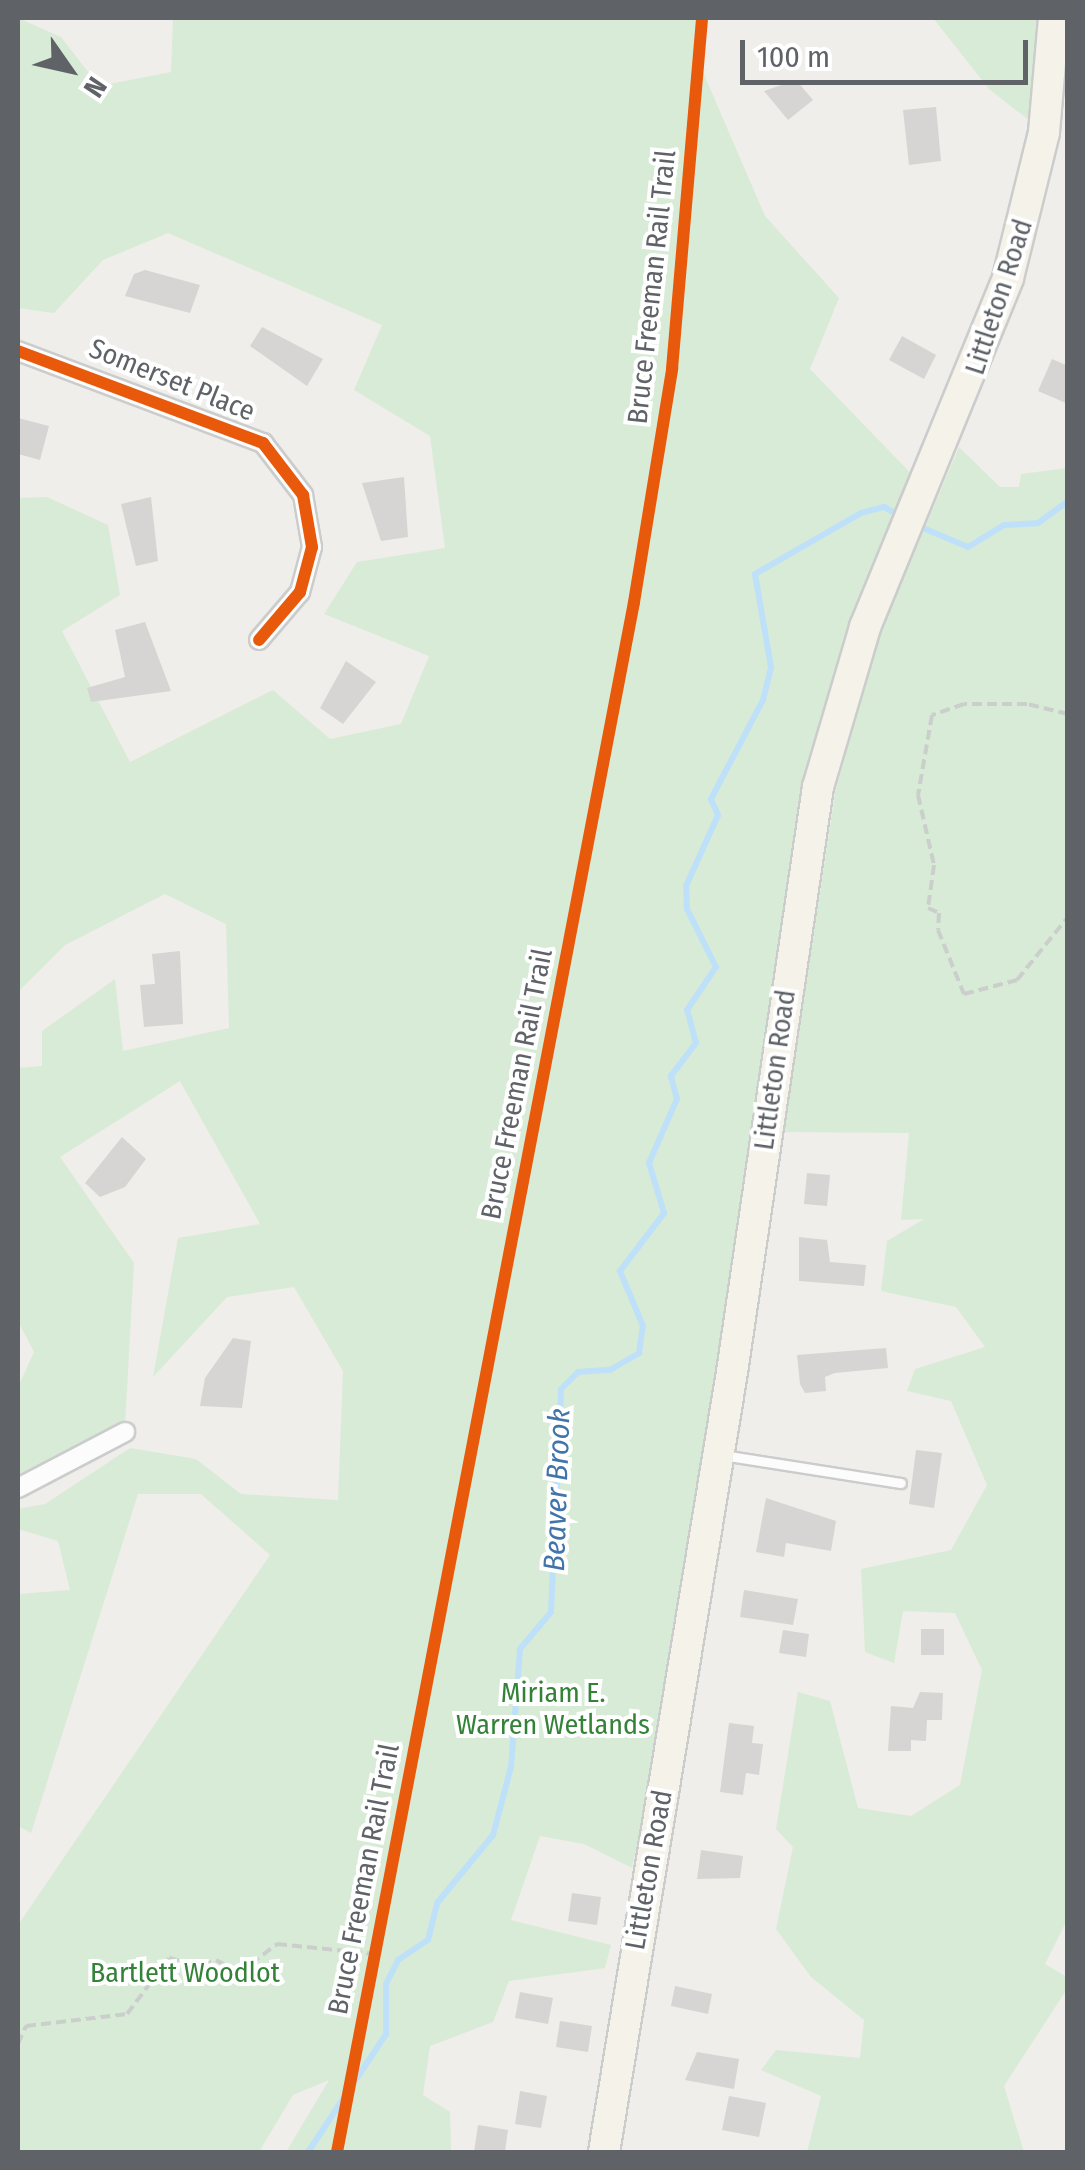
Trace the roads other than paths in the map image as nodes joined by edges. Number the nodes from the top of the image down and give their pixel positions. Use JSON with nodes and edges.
{"nodes":[{"id":1,"x":1054,"y":27,"type":"edge"},
{"id":2,"x":18,"y":351,"type":"edge"},
{"id":3,"x":259,"y":640,"type":"dead end"},
{"id":4,"x":124,"y":1432,"type":"dead end"},
{"id":5,"x":719,"y":1455,"type":"junction"},
{"id":6,"x":902,"y":1483,"type":"dead end"},
{"id":7,"x":18,"y":1488,"type":"edge"},
{"id":8,"x":604,"y":2152,"type":"edge"}],
"edges":[{"from":1,"to":5,"type":"main road","name":"Littleton Road"},
{"from":2,"to":3,"type":"street","name":"Somerset Place"},
{"from":4,"to":7,"type":"street"},
{"from":5,"to":6,"type":"lane"},
{"from":5,"to":8,"type":"main road","name":"Littleton Road"}]}
